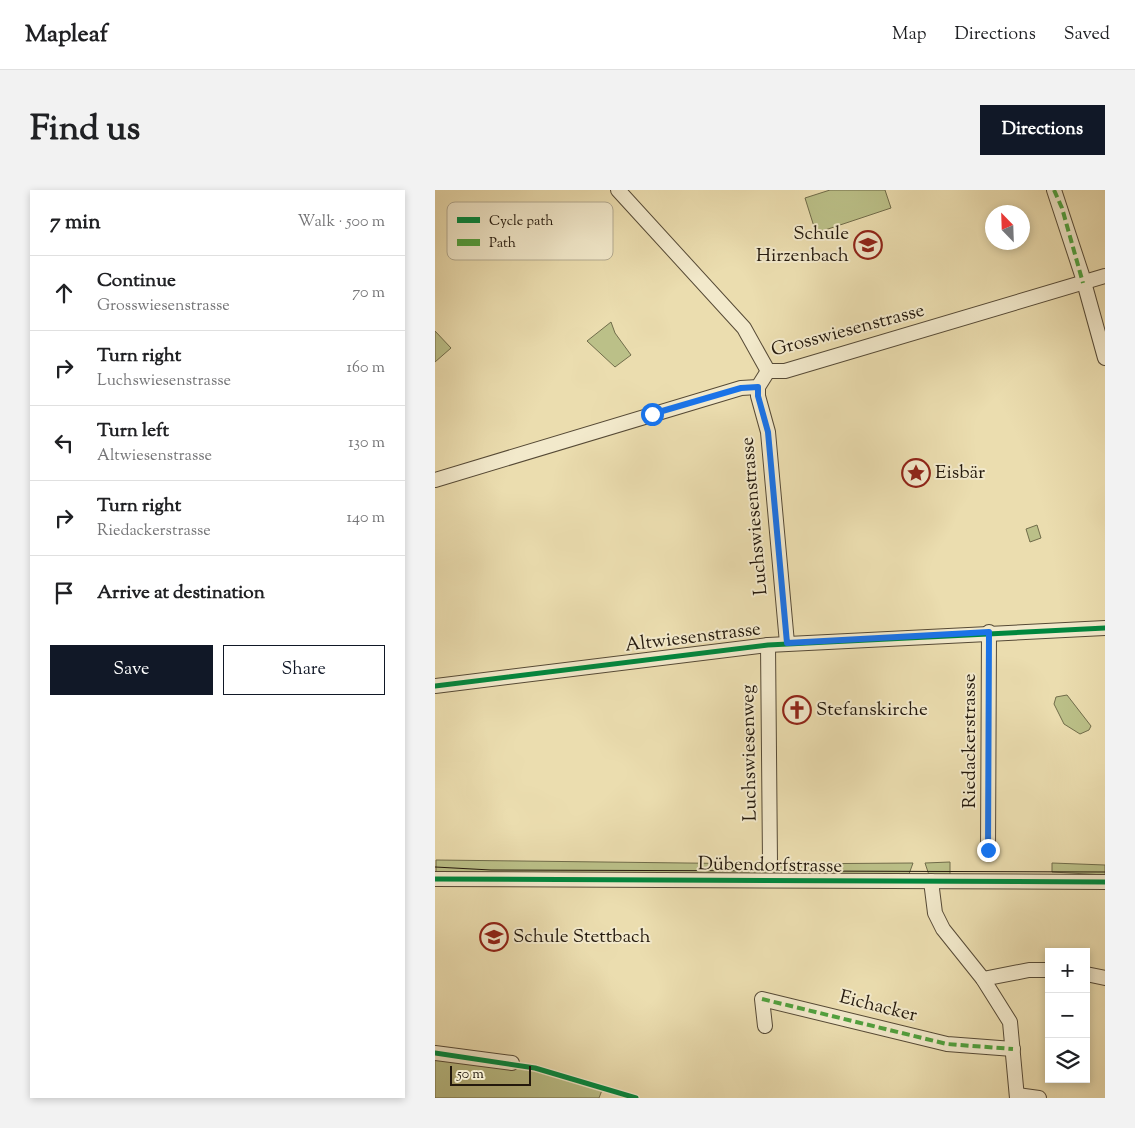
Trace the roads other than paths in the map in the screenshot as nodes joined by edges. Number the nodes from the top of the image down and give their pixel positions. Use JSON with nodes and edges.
{"nodes":[{"id":1,"x":618,"y":190,"type":"edge"},
{"id":2,"x":1054,"y":190,"type":"edge"},
{"id":3,"x":1105,"y":276,"type":"edge"},
{"id":4,"x":1083,"y":283,"type":"junction"},
{"id":5,"x":1105,"y":358,"type":"edge"},
{"id":6,"x":768,"y":371,"type":"junction"},
{"id":7,"x":753,"y":387,"type":"junction"},
{"id":8,"x":435,"y":480,"type":"edge"},
{"id":9,"x":1105,"y":628,"type":"edge"},
{"id":10,"x":989,"y":632,"type":"junction"},
{"id":11,"x":787,"y":643,"type":"junction"},
{"id":12,"x":768,"y":644,"type":"junction"},
{"id":13,"x":435,"y":686,"type":"edge"},
{"id":14,"x":988,"y":850,"type":"dead end"},
{"id":15,"x":770,"y":862,"type":"dead end"},
{"id":16,"x":435,"y":879,"type":"edge"},
{"id":17,"x":931,"y":881,"type":"junction"},
{"id":18,"x":1105,"y":882,"type":"edge"},
{"id":19,"x":1045,"y":970,"type":"edge"},
{"id":20,"x":1090,"y":975,"type":"edge"},
{"id":21,"x":1105,"y":978,"type":"edge"},
{"id":22,"x":983,"y":979,"type":"junction"},
{"id":23,"x":765,"y":1026,"type":"dead end"},
{"id":24,"x":1013,"y":1049,"type":"junction"},
{"id":25,"x":435,"y":1053,"type":"edge"},
{"id":26,"x":512,"y":1063,"type":"dead end"},
{"id":27,"x":1017,"y":1096,"type":"edge"},
{"id":28,"x":1039,"y":1098,"type":"edge"}],
"edges":[{"from":1,"to":6,"type":"street"},
{"from":2,"to":4,"type":"street"},
{"from":3,"to":4,"type":"street","name":"Grosswiesenstrasse"},
{"from":4,"to":5,"type":"street"},
{"from":4,"to":6,"type":"street","name":"Grosswiesenstrasse"},
{"from":6,"to":7,"type":"street","name":"Grosswiesenstrasse"},
{"from":7,"to":8,"type":"street"},
{"from":7,"to":11,"type":"street","name":"Luchswiesenstrasse"},
{"from":9,"to":10,"type":"street","name":"Altwiesenstrasse"},
{"from":10,"to":11,"type":"street","name":"Altwiesenstrasse"},
{"from":10,"to":14,"type":"street","name":"Riedackerstrasse"},
{"from":11,"to":12,"type":"street","name":"Altwiesenstrasse"},
{"from":12,"to":13,"type":"street","name":"Altwiesenstrasse"},
{"from":12,"to":15,"type":"street","name":"Luchswiesenweg"},
{"from":16,"to":17,"type":"street","name":"Dübendorfstrasse"},
{"from":17,"to":18,"type":"street","name":"Dübendorfstrasse"},
{"from":17,"to":22,"type":"street"},
{"from":19,"to":22,"type":"street"},
{"from":20,"to":21,"type":"street"},
{"from":22,"to":24,"type":"street"},
{"from":23,"to":24,"type":"street","name":"Eichacker"},
{"from":24,"to":27,"type":"street"},
{"from":25,"to":26,"type":"street"},
{"from":27,"to":28,"type":"street"}]}
